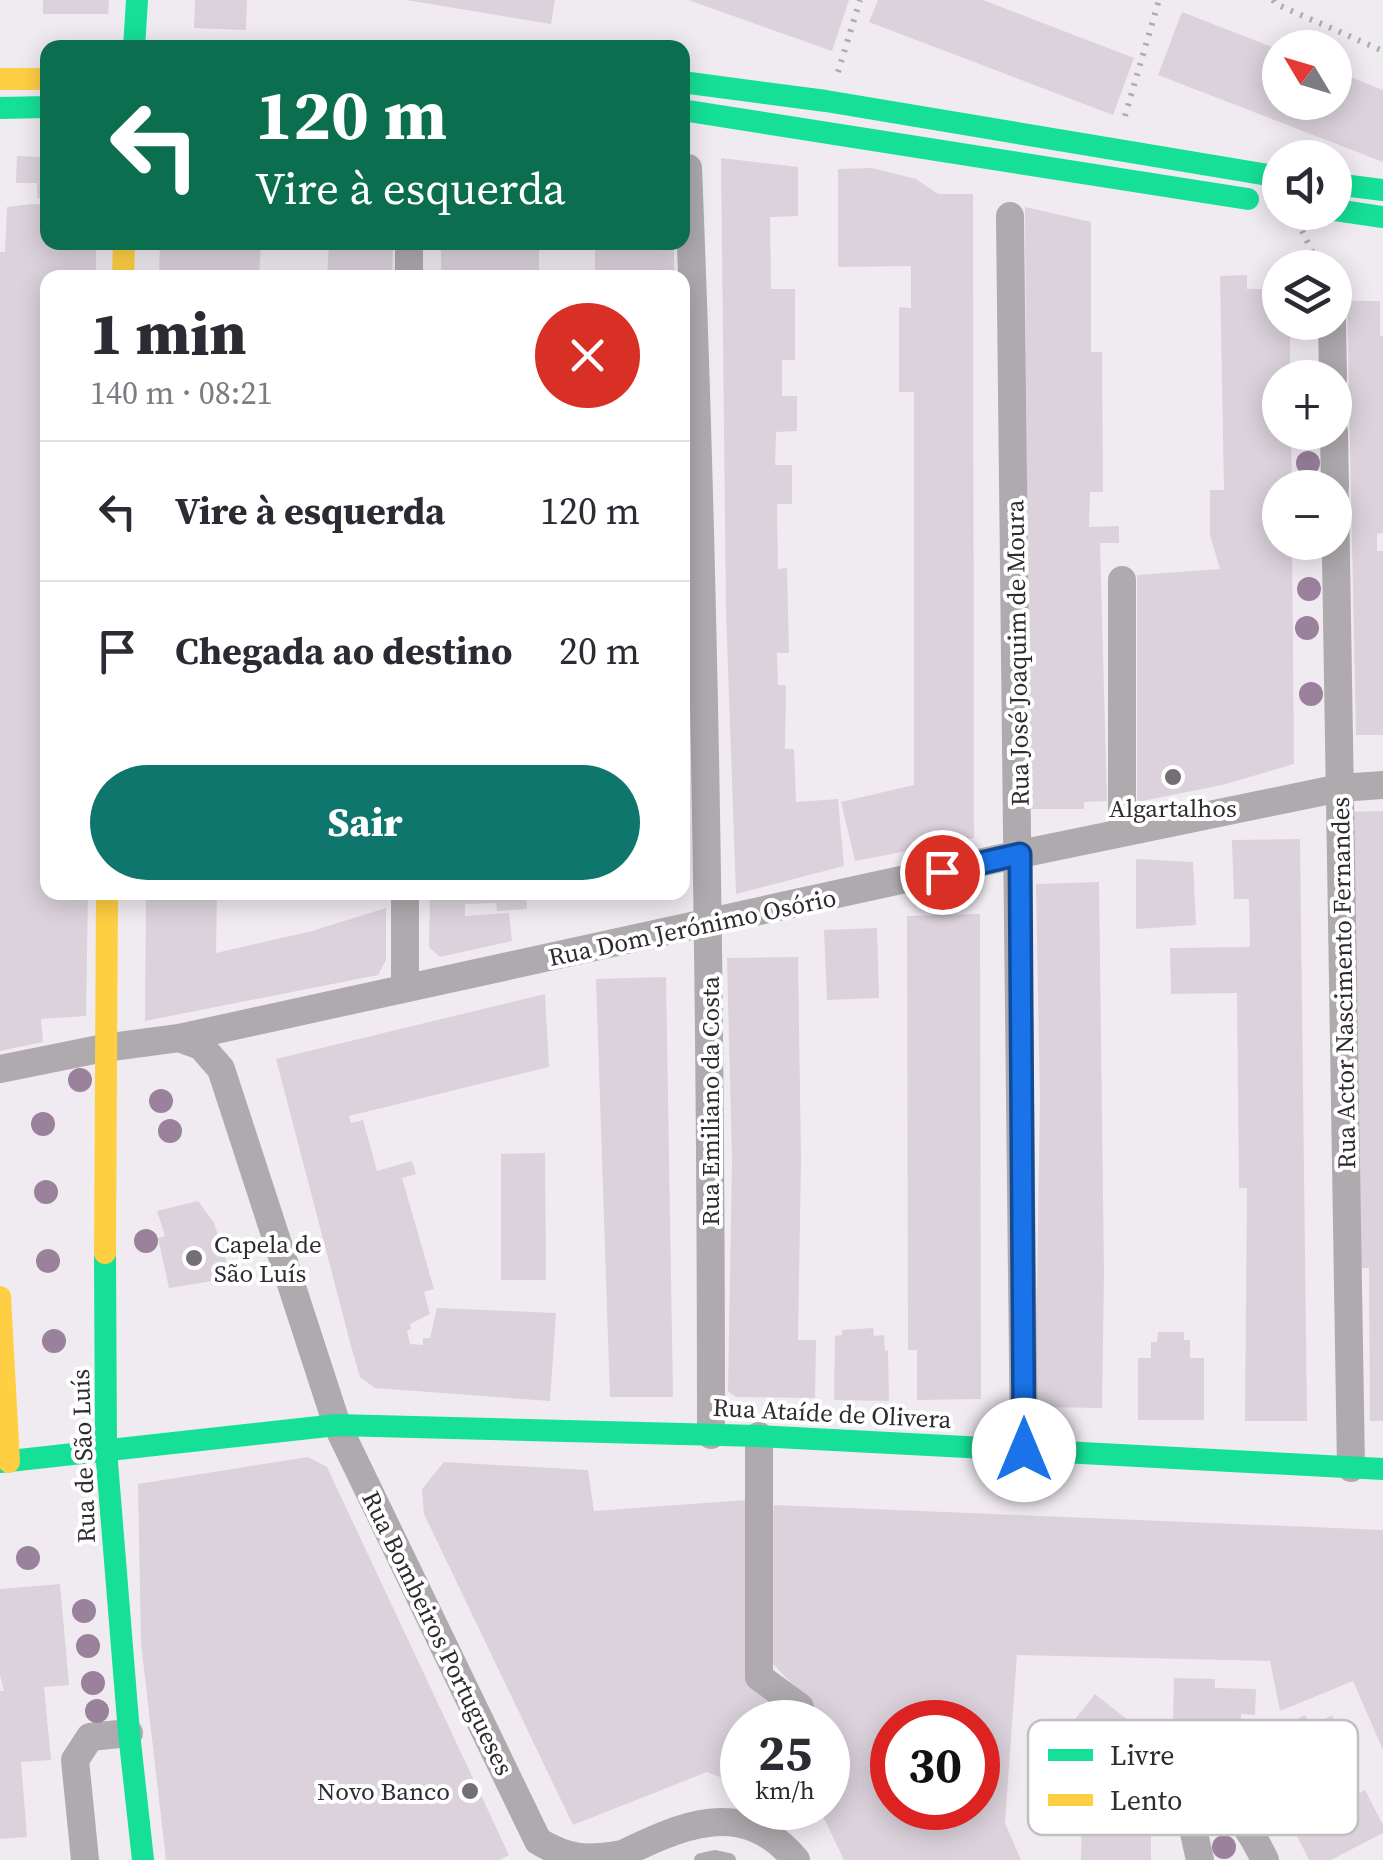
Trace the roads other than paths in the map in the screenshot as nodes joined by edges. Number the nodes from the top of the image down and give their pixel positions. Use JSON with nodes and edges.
{"nodes":[{"id":1,"x":136,"y":0,"type":"edge"},
{"id":2,"x":134,"y":40,"type":"edge"},
{"id":3,"x":40,"y":78,"type":"edge"},
{"id":4,"x":0,"y":79,"type":"edge"},
{"id":5,"x":690,"y":83,"type":"edge"},
{"id":6,"x":40,"y":107,"type":"edge"},
{"id":7,"x":0,"y":108,"type":"edge"},
{"id":8,"x":690,"y":111,"type":"edge"},
{"id":9,"x":1262,"y":175,"type":"edge"},
{"id":10,"x":1352,"y":186,"type":"edge"},
{"id":11,"x":1383,"y":190,"type":"edge"},
{"id":12,"x":1262,"y":201,"type":"edge"},
{"id":13,"x":1352,"y":212,"type":"edge"},
{"id":14,"x":1010,"y":216,"type":"dead end"},
{"id":15,"x":1383,"y":217,"type":"edge"},
{"id":16,"x":690,"y":361,"type":"edge"},
{"id":17,"x":691,"y":457,"type":"edge"},
{"id":18,"x":1336,"y":560,"type":"edge"},
{"id":19,"x":1122,"y":580,"type":"dead end"},
{"id":20,"x":1383,"y":785,"type":"edge"},
{"id":21,"x":1340,"y":788,"type":"junction"},
{"id":22,"x":1122,"y":833,"type":"junction"},
{"id":23,"x":1020,"y":854,"type":"junction"},
{"id":24,"x":108,"y":900,"type":"edge"},
{"id":25,"x":405,"y":900,"type":"edge"},
{"id":26,"x":709,"y":924,"type":"junction"},
{"id":27,"x":404,"y":988,"type":"junction"},
{"id":28,"x":179,"y":1038,"type":"junction"},
{"id":29,"x":104,"y":1048,"type":"junction"},
{"id":30,"x":0,"y":1069,"type":"edge"},
{"id":31,"x":0,"y":1297,"type":"edge"},
{"id":32,"x":337,"y":1425,"type":"junction"},
{"id":33,"x":711,"y":1435,"type":"junction"},
{"id":34,"x":760,"y":1436,"type":"junction"},
{"id":35,"x":106,"y":1450,"type":"junction"},
{"id":36,"x":1024,"y":1450,"type":"junction"},
{"id":37,"x":1351,"y":1468,"type":"junction"},
{"id":38,"x":3,"y":1469,"type":"edge"},
{"id":39,"x":1383,"y":1469,"type":"edge"},
{"id":40,"x":790,"y":1700,"type":"edge"},
{"id":41,"x":129,"y":1733,"type":"junction"},
{"id":42,"x":720,"y":1821,"type":"edge"},
{"id":43,"x":769,"y":1830,"type":"edge"},
{"id":44,"x":1194,"y":1835,"type":"edge"},
{"id":45,"x":1250,"y":1835,"type":"edge"},
{"id":46,"x":536,"y":1850,"type":"edge"},
{"id":47,"x":616,"y":1857,"type":"edge"},
{"id":48,"x":85,"y":1860,"type":"edge"},
{"id":49,"x":143,"y":1860,"type":"edge"},
{"id":50,"x":702,"y":1860,"type":"edge"},
{"id":51,"x":729,"y":1860,"type":"edge"},
{"id":52,"x":796,"y":1860,"type":"edge"},
{"id":53,"x":1200,"y":1860,"type":"edge"},
{"id":54,"x":1265,"y":1860,"type":"edge"}],
"edges":[{"from":1,"to":2,"type":"street"},
{"from":3,"to":4,"type":"street"},
{"from":5,"to":9,"type":"street"},
{"from":6,"to":7,"type":"street"},
{"from":8,"to":12,"type":"street"},
{"from":10,"to":11,"type":"street"},
{"from":13,"to":15,"type":"street"},
{"from":14,"to":23,"type":"street","name":"Rua José Joaquim de Moura"},
{"from":16,"to":17,"type":"street","name":"Rua Emiliano da Costa"},
{"from":17,"to":26,"type":"street","name":"Rua Emiliano da Costa"},
{"from":18,"to":21,"type":"street","name":"Rua Actor Nascimento Fernandes"},
{"from":19,"to":22,"type":"street"},
{"from":20,"to":21,"type":"street","name":"Rua Dom Jerónimo Osório"},
{"from":21,"to":22,"type":"street","name":"Rua Dom Jerónimo Osório"},
{"from":21,"to":37,"type":"street","name":"Rua Actor Nascimento Fernandes"},
{"from":22,"to":23,"type":"street","name":"Rua Dom Jerónimo Osório"},
{"from":23,"to":26,"type":"street","name":"Rua Dom Jerónimo Osório"},
{"from":23,"to":36,"type":"street","name":"Rua José Joaquim de Moura"},
{"from":24,"to":29,"type":"street","name":"Rua de São Luís"},
{"from":25,"to":27,"type":"street"},
{"from":26,"to":27,"type":"street","name":"Rua Dom Jerónimo Osório"},
{"from":26,"to":33,"type":"street","name":"Rua Emiliano da Costa"},
{"from":27,"to":28,"type":"street","name":"Rua Dom Jerónimo Osório"},
{"from":28,"to":29,"type":"street","name":"Rua Dom Jerónimo Osório"},
{"from":28,"to":32,"type":"street","name":"Rua Bombeiros Portugueses"},
{"from":29,"to":30,"type":"street","name":"Rua Dom Jerónimo Osório"},
{"from":29,"to":35,"type":"street","name":"Rua de São Luís"},
{"from":31,"to":38,"type":"street"},
{"from":32,"to":33,"type":"street","name":"Rua Ataíde de Olivera"},
{"from":32,"to":35,"type":"street","name":"Rua Ataíde de Olivera"},
{"from":32,"to":46,"type":"street","name":"Rua Bombeiros Portugueses"},
{"from":33,"to":34,"type":"street","name":"Rua Ataíde de Olivera"},
{"from":34,"to":36,"type":"street","name":"Rua Ataíde de Olivera"},
{"from":34,"to":40,"type":"street"},
{"from":35,"to":38,"type":"street","name":"Rua Ataíde de Olivera"},
{"from":35,"to":41,"type":"street","name":"Rua de São Luís"},
{"from":36,"to":37,"type":"street","name":"Rua Ataíde de Olivera"},
{"from":37,"to":39,"type":"street","name":"Rua Ataíde de Olivera"},
{"from":41,"to":48,"type":"street"},
{"from":41,"to":49,"type":"street","name":"Rua de São Luís"},
{"from":42,"to":47,"type":"street"},
{"from":43,"to":52,"type":"street"},
{"from":44,"to":53,"type":"street"},
{"from":45,"to":54,"type":"street"},
{"from":46,"to":47,"type":"street"},
{"from":50,"to":51,"type":"lane"}]}
